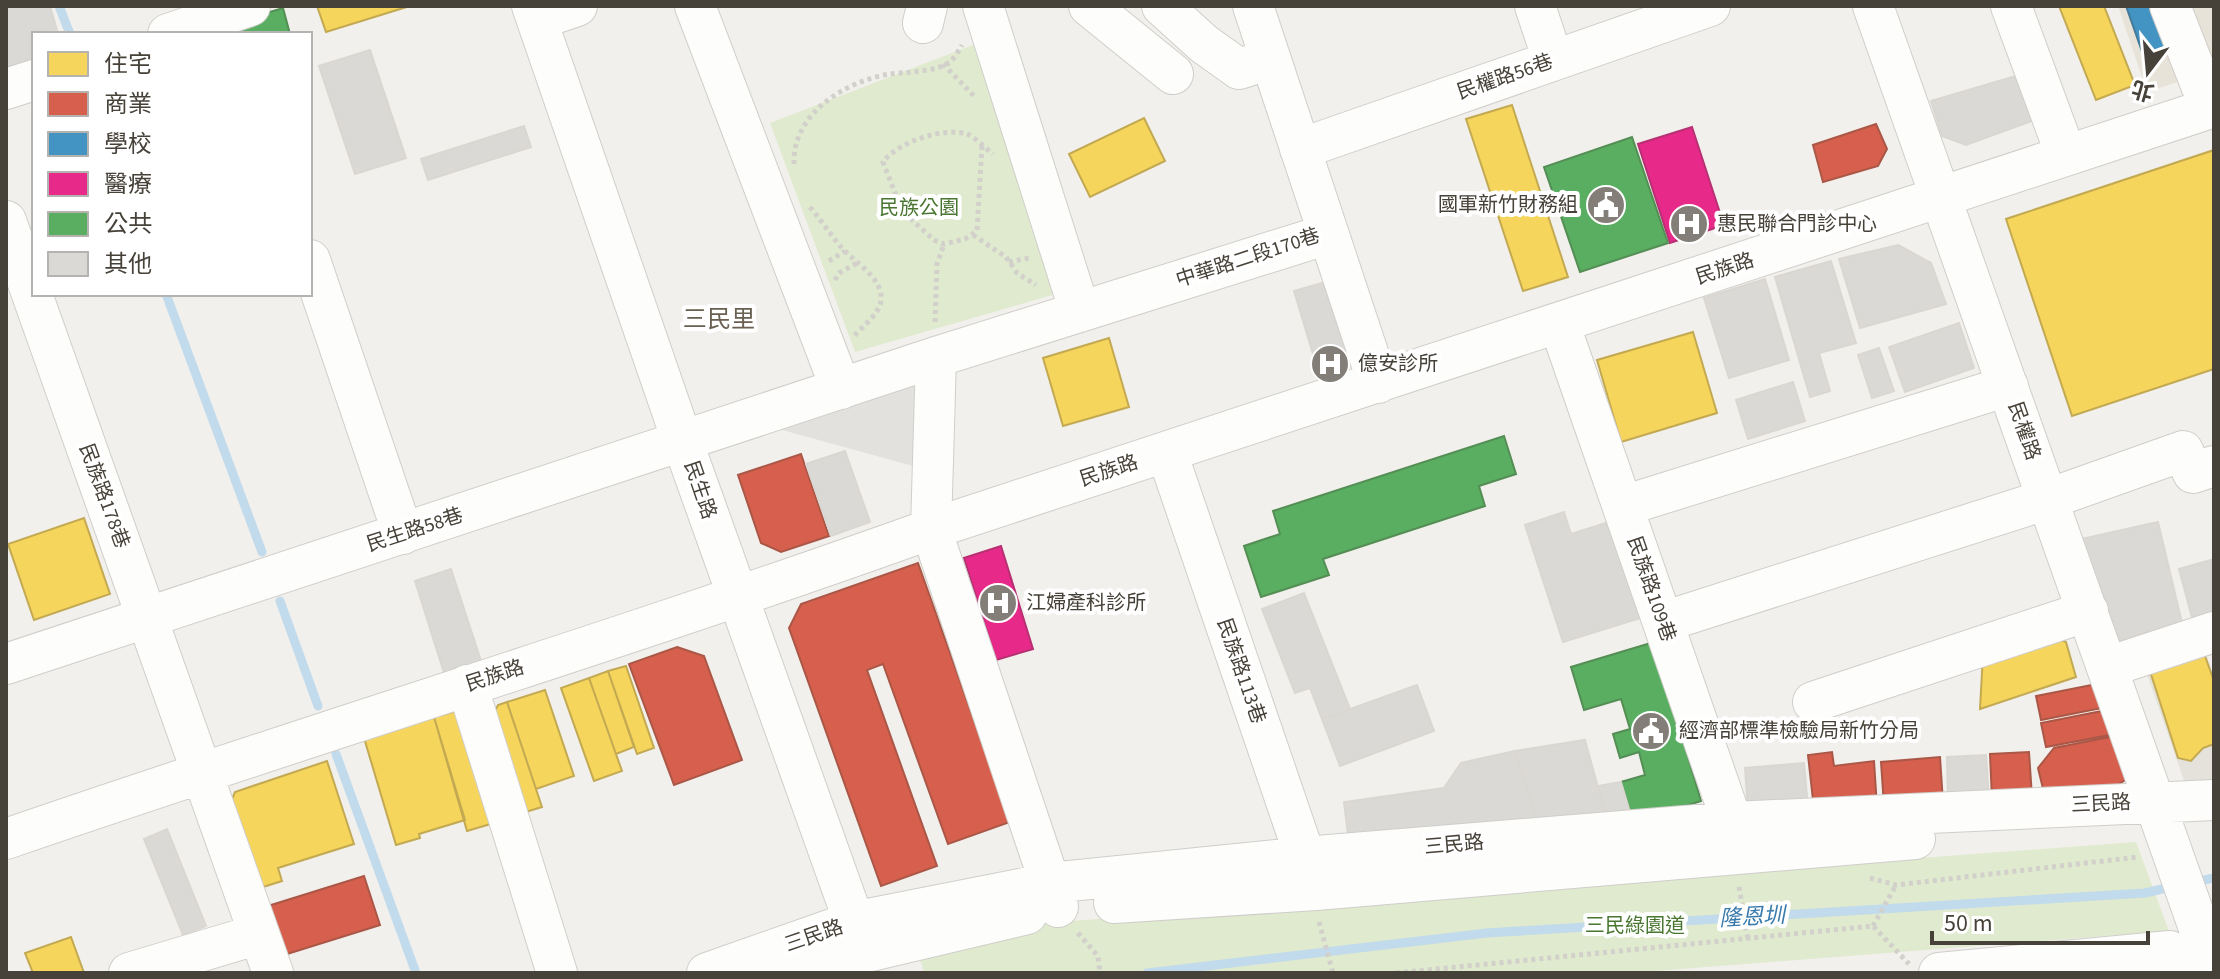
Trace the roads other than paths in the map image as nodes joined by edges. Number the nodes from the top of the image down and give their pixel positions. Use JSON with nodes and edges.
{"nodes":[{"id":1,"x":577,"y":6,"type":"edge"},
{"id":2,"x":695,"y":6,"type":"edge"},
{"id":3,"x":983,"y":6,"type":"edge"},
{"id":4,"x":1089,"y":6,"type":"edge"},
{"id":5,"x":1162,"y":6,"type":"edge"},
{"id":6,"x":1253,"y":6,"type":"edge"},
{"id":7,"x":1535,"y":6,"type":"edge"},
{"id":8,"x":1710,"y":6,"type":"edge"},
{"id":9,"x":1873,"y":6,"type":"edge"},
{"id":10,"x":2011,"y":6,"type":"edge"},
{"id":11,"x":2170,"y":6,"type":"edge"},
{"id":12,"x":535,"y":12,"type":"edge"},
{"id":13,"x":237,"y":18,"type":"edge"},
{"id":14,"x":177,"y":32,"type":"edge"},
{"id":15,"x":1270,"y":59,"type":"junction"},
{"id":16,"x":1553,"y":60,"type":"junction"},
{"id":17,"x":1173,"y":74,"type":"dead end"},
{"id":18,"x":32,"y":81,"type":"edge"},
{"id":19,"x":6,"y":89,"type":"edge"},
{"id":20,"x":2212,"y":108,"type":"edge"},
{"id":21,"x":1300,"y":149,"type":"junction"},
{"id":22,"x":2066,"y":155,"type":"junction"},
{"id":23,"x":1942,"y":197,"type":"junction"},
{"id":24,"x":6,"y":221,"type":"edge"},
{"id":25,"x":1328,"y":234,"type":"junction"},
{"id":26,"x":312,"y":266,"type":"edge"},
{"id":27,"x":32,"y":295,"type":"edge"},
{"id":28,"x":33,"y":296,"type":"edge"},
{"id":29,"x":1077,"y":301,"type":"junction"},
{"id":30,"x":1559,"y":323,"type":"junction"},
{"id":31,"x":937,"y":344,"type":"junction"},
{"id":32,"x":1378,"y":383,"type":"junction"},
{"id":33,"x":2008,"y":386,"type":"junction"},
{"id":34,"x":841,"y":389,"type":"junction"},
{"id":35,"x":683,"y":443,"type":"junction"},
{"id":36,"x":1167,"y":453,"type":"junction"},
{"id":37,"x":2214,"y":466,"type":"edge"},
{"id":38,"x":2048,"y":499,"type":"junction"},
{"id":39,"x":1623,"y":506,"type":"junction"},
{"id":40,"x":931,"y":529,"type":"junction"},
{"id":41,"x":403,"y":534,"type":"junction"},
{"id":42,"x":738,"y":598,"type":"junction"},
{"id":43,"x":2088,"y":611,"type":"junction"},
{"id":44,"x":146,"y":617,"type":"junction"},
{"id":45,"x":1663,"y":622,"type":"junction"},
{"id":46,"x":2214,"y":632,"type":"edge"},
{"id":47,"x":6,"y":664,"type":"edge"},
{"id":48,"x":2108,"y":667,"type":"junction"},
{"id":49,"x":467,"y":685,"type":"junction"},
{"id":50,"x":1813,"y":702,"type":"dead end"},
{"id":51,"x":201,"y":772,"type":"junction"},
{"id":52,"x":2214,"y":800,"type":"edge"},
{"id":53,"x":2157,"y":809,"type":"junction"},
{"id":54,"x":2214,"y":814,"type":"edge"},
{"id":55,"x":6,"y":839,"type":"edge"},
{"id":56,"x":1739,"y":855,"type":"junction"},
{"id":57,"x":1310,"y":874,"type":"junction"},
{"id":58,"x":1054,"y":895,"type":"junction"},
{"id":59,"x":259,"y":934,"type":"junction"},
{"id":60,"x":863,"y":949,"type":"edge"},
{"id":61,"x":2211,"y":954,"type":"edge"},
{"id":62,"x":129,"y":973,"type":"edge"},
{"id":63,"x":273,"y":973,"type":"edge"},
{"id":64,"x":557,"y":973,"type":"edge"},
{"id":65,"x":707,"y":973,"type":"edge"},
{"id":66,"x":778,"y":973,"type":"edge"},
{"id":67,"x":1939,"y":973,"type":"edge"},
{"id":68,"x":2138,"y":973,"type":"edge"}],
"edges":[{"from":1,"to":12,"type":"street"},
{"from":2,"to":34,"type":"street"},
{"from":3,"to":29,"type":"street"},
{"from":4,"to":17,"type":"street"},
{"from":5,"to":15,"type":"street"},
{"from":6,"to":15,"type":"street","name":"中華路二段170巷"},
{"from":7,"to":16,"type":"street"},
{"from":8,"to":16,"type":"street","name":"民權路56巷"},
{"from":9,"to":23,"type":"street","name":"民權路"},
{"from":10,"to":22,"type":"street"},
{"from":11,"to":20,"type":"street"},
{"from":12,"to":35,"type":"street","name":"民生路"},
{"from":13,"to":14,"type":"street"},
{"from":15,"to":21,"type":"street","name":"中華路二段170巷"},
{"from":16,"to":21,"type":"street","name":"民權路56巷"},
{"from":18,"to":19,"type":"street"},
{"from":20,"to":22,"type":"street","name":"民族路"},
{"from":21,"to":25,"type":"street","name":"中華路二段170巷"},
{"from":22,"to":23,"type":"street","name":"民族路"},
{"from":23,"to":30,"type":"street","name":"民族路"},
{"from":23,"to":33,"type":"street","name":"民權路"},
{"from":24,"to":27,"type":"street","name":"民族路178巷"},
{"from":25,"to":29,"type":"street","name":"中華路二段170巷"},
{"from":25,"to":32,"type":"street"},
{"from":26,"to":41,"type":"street"},
{"from":28,"to":44,"type":"street","name":"民族路178巷"},
{"from":29,"to":31,"type":"street","name":"中華路二段170巷"},
{"from":30,"to":32,"type":"street","name":"民族路"},
{"from":30,"to":39,"type":"street","name":"民族路109巷"},
{"from":31,"to":34,"type":"street","name":"中華路二段170巷"},
{"from":31,"to":40,"type":"street"},
{"from":32,"to":36,"type":"street","name":"民族路"},
{"from":33,"to":38,"type":"street","name":"民權路"},
{"from":33,"to":39,"type":"street"},
{"from":34,"to":35,"type":"street","name":"民生路58巷"},
{"from":35,"to":41,"type":"street","name":"民生路58巷"},
{"from":35,"to":42,"type":"street","name":"民生路"},
{"from":36,"to":40,"type":"street","name":"民族路"},
{"from":36,"to":57,"type":"street","name":"民族路113巷"},
{"from":37,"to":38,"type":"street"},
{"from":38,"to":43,"type":"street","name":"民權路"},
{"from":38,"to":45,"type":"street"},
{"from":39,"to":45,"type":"street","name":"民族路109巷"},
{"from":40,"to":42,"type":"street","name":"民族路"},
{"from":40,"to":58,"type":"street"},
{"from":41,"to":44,"type":"street","name":"民生路58巷"},
{"from":42,"to":49,"type":"street","name":"民族路"},
{"from":42,"to":60,"type":"street","name":"民生路"},
{"from":43,"to":48,"type":"street","name":"民權路"},
{"from":43,"to":50,"type":"street"},
{"from":44,"to":47,"type":"street","name":"民生路58巷"},
{"from":44,"to":51,"type":"street","name":"民族路178巷"},
{"from":45,"to":56,"type":"street","name":"民族路109巷"},
{"from":46,"to":48,"type":"street"},
{"from":48,"to":53,"type":"street","name":"民權路"},
{"from":49,"to":51,"type":"street","name":"民族路"},
{"from":49,"to":64,"type":"street"},
{"from":51,"to":55,"type":"street","name":"民族路"},
{"from":51,"to":59,"type":"street","name":"民族路178巷"},
{"from":52,"to":53,"type":"street","name":"三民路"},
{"from":53,"to":54,"type":"street","name":"三民路"},
{"from":53,"to":56,"type":"street","name":"三民路"},
{"from":53,"to":61,"type":"street","name":"民權路"},
{"from":56,"to":57,"type":"street","name":"三民路"},
{"from":57,"to":58,"type":"street","name":"三民路"},
{"from":58,"to":60,"type":"street","name":"三民路"},
{"from":59,"to":62,"type":"street"},
{"from":59,"to":63,"type":"street","name":"民族路178巷"},
{"from":60,"to":65,"type":"street","name":"三民路"},
{"from":60,"to":66,"type":"street","name":"三民路"},
{"from":61,"to":67,"type":"street"},
{"from":61,"to":68,"type":"street"}]}
